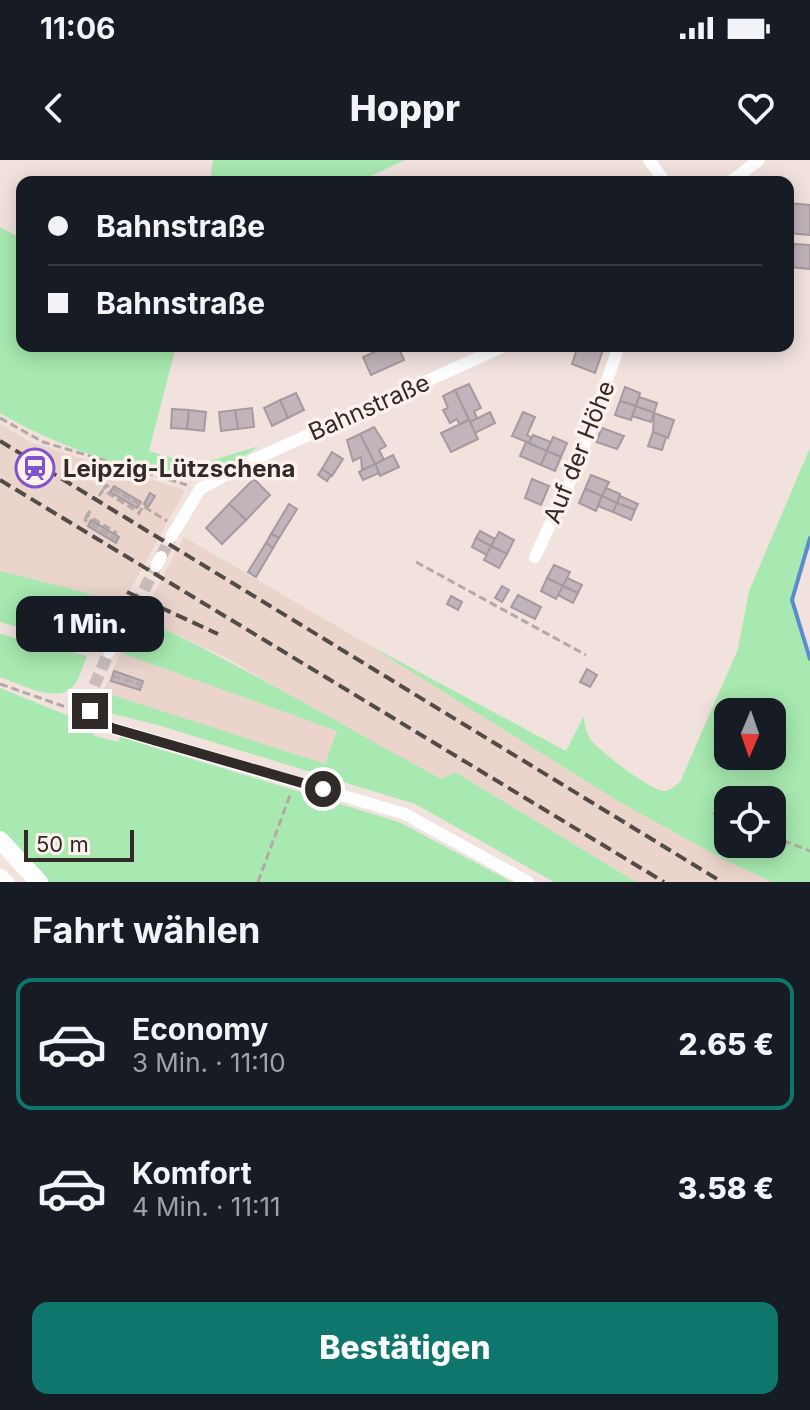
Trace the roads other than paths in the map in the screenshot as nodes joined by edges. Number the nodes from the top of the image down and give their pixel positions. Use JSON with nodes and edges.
{"nodes":[{"id":1,"x":759,"y":160,"type":"edge"},
{"id":2,"x":738,"y":176,"type":"edge"},
{"id":3,"x":491,"y":352,"type":"edge"},
{"id":4,"x":617,"y":352,"type":"edge"},
{"id":5,"x":174,"y":532,"type":"tunnel mouth"},
{"id":6,"x":535,"y":557,"type":"dead end"},
{"id":7,"x":136,"y":606,"type":"tunnel mouth"},
{"id":8,"x":109,"y":652,"type":"tunnel mouth"},
{"id":9,"x":87,"y":702,"type":"road end"},
{"id":10,"x":0,"y":840,"type":"edge"},
{"id":11,"x":0,"y":878,"type":"edge"},
{"id":12,"x":5,"y":882,"type":"edge"},
{"id":13,"x":39,"y":882,"type":"edge"},
{"id":14,"x":528,"y":882,"type":"edge"}],
"edges":[{"from":1,"to":2,"type":"street"},
{"from":3,"to":5,"type":"street","name":"Bahnstraße"},
{"from":4,"to":6,"type":"street","name":"Auf der Höhe"},
{"from":7,"to":8,"type":"street"},
{"from":9,"to":14,"type":"street"},
{"from":10,"to":13,"type":"main road"},
{"from":11,"to":12,"type":"main road"}]}
